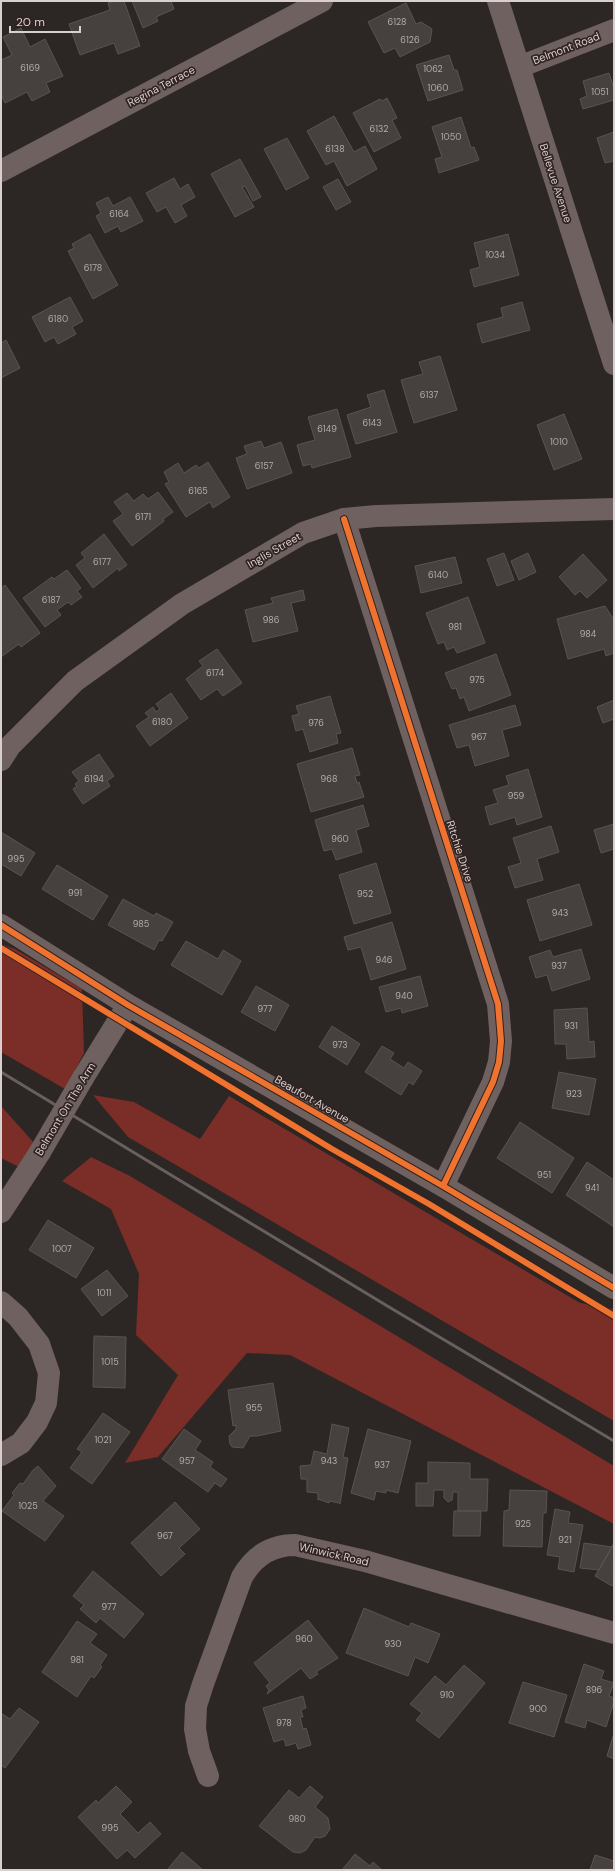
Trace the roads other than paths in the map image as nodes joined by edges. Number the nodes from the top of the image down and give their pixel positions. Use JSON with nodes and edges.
{"nodes":[{"id":1,"x":322,"y":1,"type":"edge"},
{"id":2,"x":498,"y":1,"type":"edge"},
{"id":3,"x":614,"y":30,"type":"edge"},
{"id":4,"x":519,"y":67,"type":"junction"},
{"id":5,"x":1,"y":171,"type":"edge"},
{"id":6,"x":614,"y":364,"type":"edge"},
{"id":7,"x":614,"y":509,"type":"edge"},
{"id":8,"x":344,"y":519,"type":"junction"},
{"id":9,"x":1,"y":760,"type":"edge"},
{"id":10,"x":1,"y":925,"type":"edge"},
{"id":11,"x":128,"y":1005,"type":"junction"},
{"id":12,"x":443,"y":1186,"type":"junction"},
{"id":13,"x":1,"y":1212,"type":"edge"},
{"id":14,"x":614,"y":1288,"type":"edge"},
{"id":15,"x":1,"y":1302,"type":"edge"},
{"id":16,"x":1,"y":1455,"type":"edge"},
{"id":17,"x":614,"y":1633,"type":"edge"},
{"id":18,"x":208,"y":1776,"type":"dead end"}],
"edges":[{"from":1,"to":5,"type":"street","name":"Regina Terrace"},
{"from":2,"to":4,"type":"street","name":"Bellevue Avenue"},
{"from":3,"to":4,"type":"street","name":"Belmont Road"},
{"from":4,"to":6,"type":"street","name":"Bellevue Avenue"},
{"from":7,"to":8,"type":"street","name":"Inglis Street"},
{"from":8,"to":9,"type":"street","name":"Inglis Street"},
{"from":8,"to":12,"type":"street","name":"Ritchie Drive"},
{"from":10,"to":11,"type":"street","name":"Beaufort Avenue"},
{"from":11,"to":12,"type":"street","name":"Beaufort Avenue"},
{"from":11,"to":13,"type":"street","name":"Belmont On The Arm","bridge":true},
{"from":12,"to":14,"type":"street","name":"Beaufort Avenue"},
{"from":15,"to":16,"type":"street"},
{"from":17,"to":18,"type":"street","name":"Winwick Road"}]}
